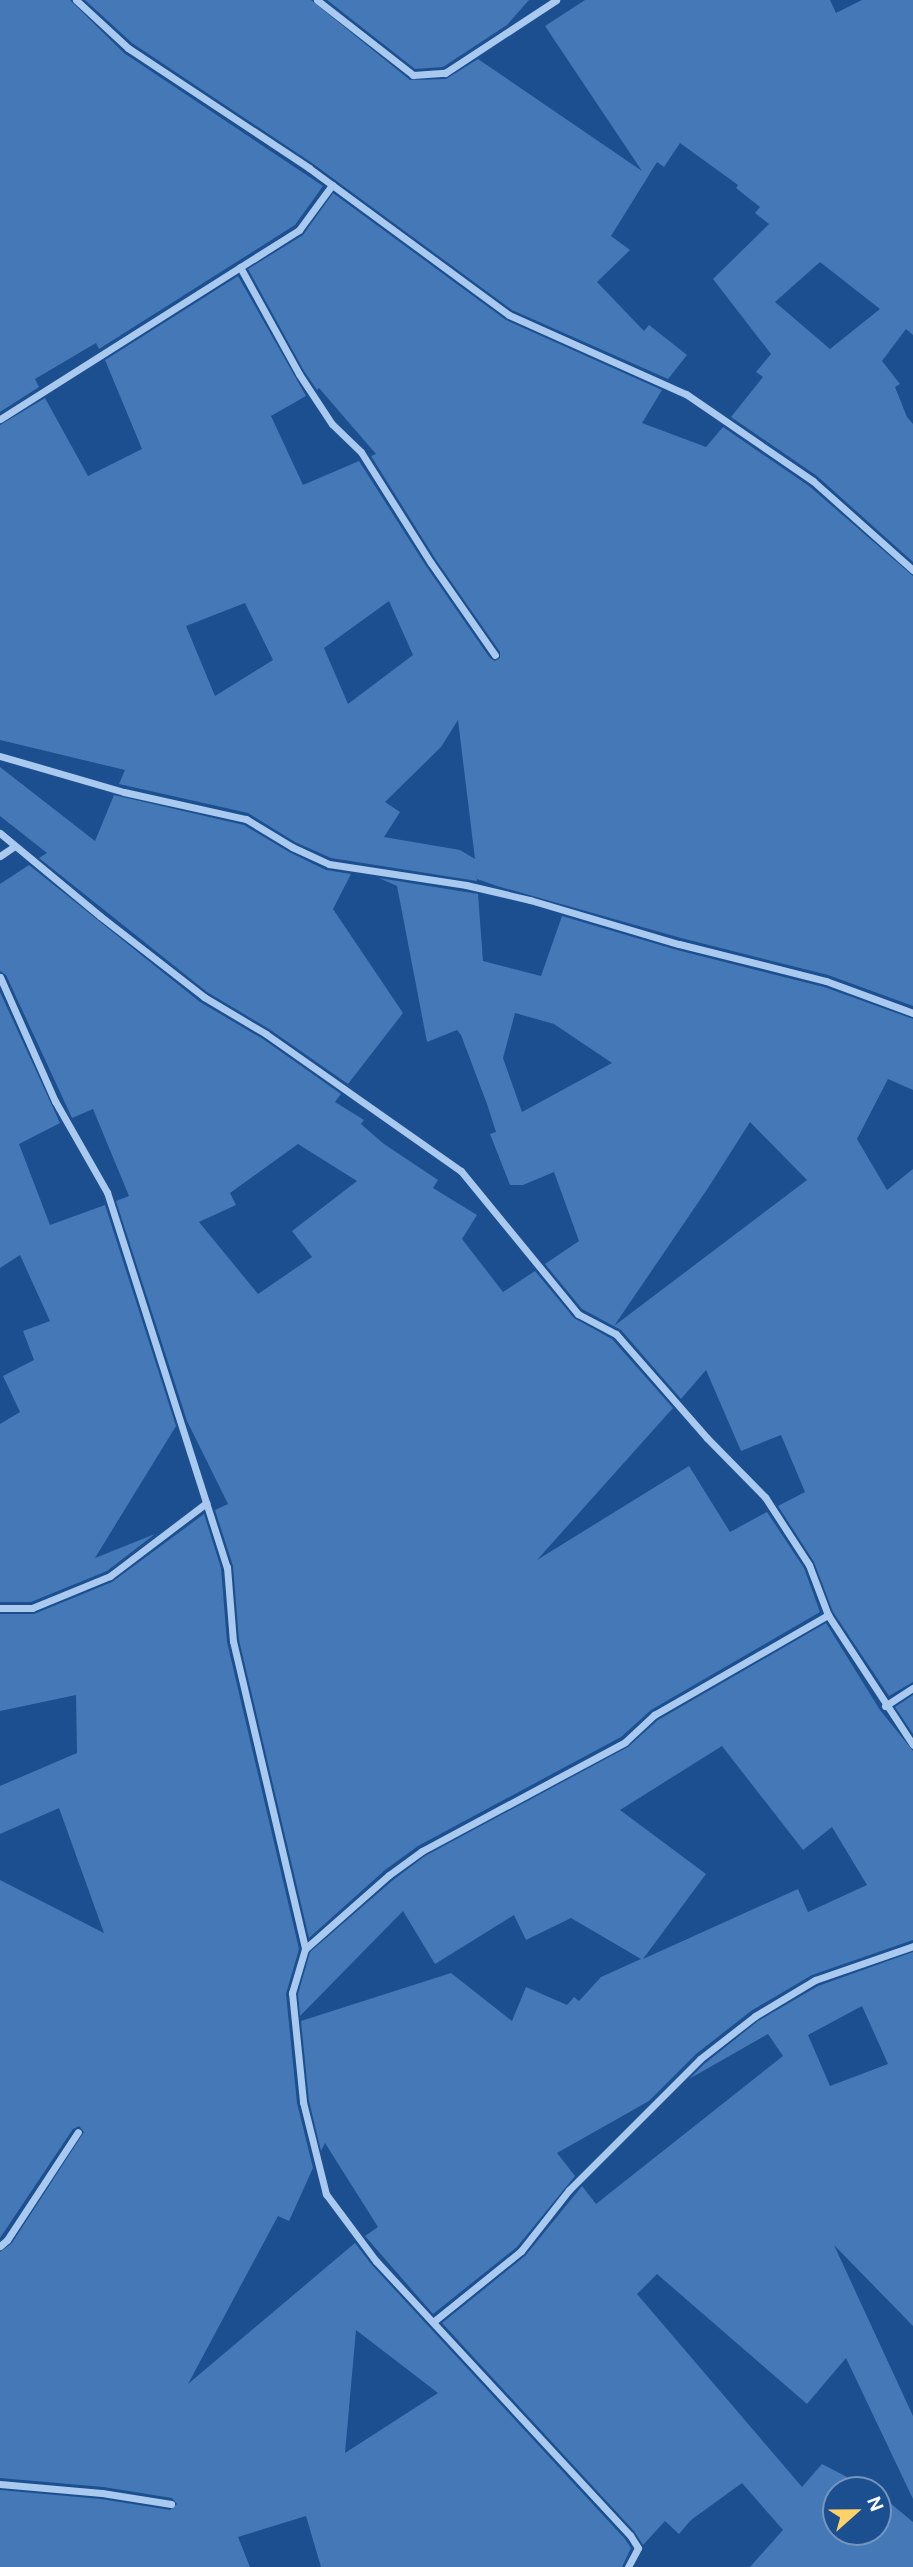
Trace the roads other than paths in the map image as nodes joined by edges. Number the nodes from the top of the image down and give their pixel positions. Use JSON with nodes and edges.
{"nodes":[{"id":1,"x":76,"y":0,"type":"edge"},
{"id":2,"x":317,"y":0,"type":"edge"},
{"id":3,"x":556,"y":0,"type":"edge"},
{"id":4,"x":332,"y":185,"type":"junction"},
{"id":5,"x":240,"y":267,"type":"junction"},
{"id":6,"x":0,"y":419,"type":"edge"},
{"id":7,"x":913,"y":570,"type":"edge"},
{"id":8,"x":495,"y":655,"type":"dead end"},
{"id":9,"x":0,"y":756,"type":"edge"},
{"id":10,"x":0,"y":833,"type":"edge"},
{"id":11,"x":15,"y":846,"type":"junction"},
{"id":12,"x":0,"y":856,"type":"edge"},
{"id":13,"x":0,"y":977,"type":"edge"},
{"id":14,"x":913,"y":1013,"type":"edge"},
{"id":15,"x":206,"y":1503,"type":"junction"},
{"id":16,"x":0,"y":1608,"type":"edge"},
{"id":17,"x":828,"y":1615,"type":"junction"},
{"id":18,"x":913,"y":1688,"type":"edge"},
{"id":19,"x":885,"y":1706,"type":"junction"},
{"id":20,"x":913,"y":1745,"type":"edge"},
{"id":21,"x":913,"y":1946,"type":"edge"},
{"id":22,"x":304,"y":1949,"type":"junction"},
{"id":23,"x":78,"y":2132,"type":"dead end"},
{"id":24,"x":0,"y":2246,"type":"edge"},
{"id":25,"x":433,"y":2322,"type":"junction"},
{"id":26,"x":0,"y":2484,"type":"edge"},
{"id":27,"x":171,"y":2504,"type":"dead end"},
{"id":28,"x":628,"y":2567,"type":"edge"}],
"edges":[{"from":1,"to":4,"type":"street"},
{"from":2,"to":3,"type":"street"},
{"from":4,"to":5,"type":"street"},
{"from":4,"to":7,"type":"street"},
{"from":5,"to":6,"type":"street"},
{"from":5,"to":8,"type":"street"},
{"from":9,"to":14,"type":"street"},
{"from":10,"to":11,"type":"street"},
{"from":11,"to":12,"type":"street"},
{"from":11,"to":17,"type":"street"},
{"from":13,"to":15,"type":"street"},
{"from":15,"to":16,"type":"street"},
{"from":15,"to":22,"type":"street"},
{"from":17,"to":19,"type":"street"},
{"from":17,"to":22,"type":"street"},
{"from":18,"to":19,"type":"street"},
{"from":19,"to":20,"type":"street"},
{"from":21,"to":25,"type":"street"},
{"from":22,"to":25,"type":"street"},
{"from":23,"to":24,"type":"street"},
{"from":25,"to":28,"type":"street"},
{"from":26,"to":27,"type":"street"}]}
